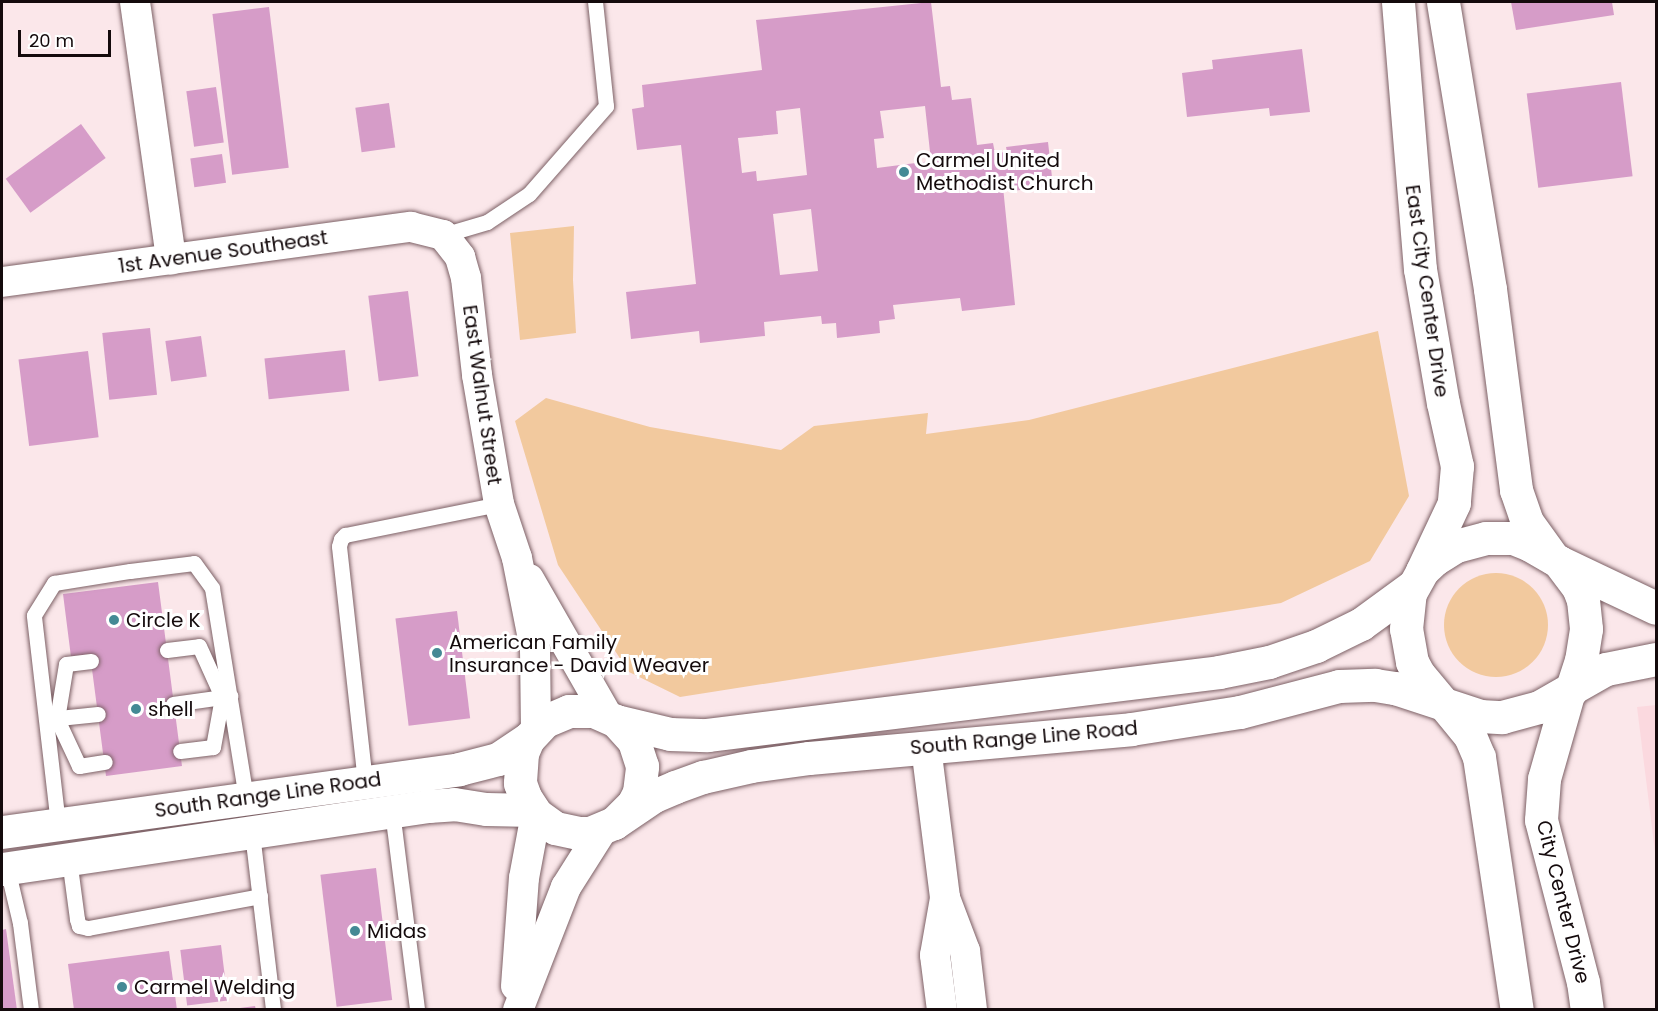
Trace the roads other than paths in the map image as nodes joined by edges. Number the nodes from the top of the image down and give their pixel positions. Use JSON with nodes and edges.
{"nodes":[{"id":1,"x":135,"y":2,"type":"edge"},
{"id":2,"x":594,"y":2,"type":"edge"},
{"id":3,"x":1398,"y":2,"type":"edge"},
{"id":4,"x":1443,"y":2,"type":"edge"},
{"id":5,"x":443,"y":235,"type":"junction"},
{"id":6,"x":171,"y":259,"type":"junction"},
{"id":7,"x":2,"y":282,"type":"edge"},
{"id":8,"x":499,"y":504,"type":"junction"},
{"id":9,"x":517,"y":558,"type":"junction"},
{"id":10,"x":1556,"y":560,"type":"junction"},
{"id":11,"x":1417,"y":579,"type":"junction"},
{"id":12,"x":1656,"y":608,"type":"edge"},
{"id":13,"x":167,"y":650,"type":"dead end"},
{"id":14,"x":1656,"y":659,"type":"edge"},
{"id":15,"x":91,"y":661,"type":"dead end"},
{"id":16,"x":1570,"y":691,"type":"junction"},
{"id":17,"x":227,"y":696,"type":"junction"},
{"id":18,"x":1442,"y":703,"type":"junction"},
{"id":19,"x":173,"y":704,"type":"dead end"},
{"id":20,"x":98,"y":714,"type":"dead end"},
{"id":21,"x":612,"y":718,"type":"junction"},
{"id":22,"x":52,"y":719,"type":"junction"},
{"id":23,"x":532,"y":734,"type":"junction"},
{"id":24,"x":926,"y":747,"type":"junction"},
{"id":25,"x":180,"y":751,"type":"dead end"},
{"id":26,"x":105,"y":762,"type":"dead end"},
{"id":27,"x":365,"y":782,"type":"junction"},
{"id":28,"x":246,"y":797,"type":"junction"},
{"id":29,"x":392,"y":811,"type":"junction"},
{"id":30,"x":534,"y":812,"type":"junction"},
{"id":31,"x":58,"y":824,"type":"junction"},
{"id":32,"x":608,"y":826,"type":"junction"},
{"id":33,"x":2,"y":832,"type":"edge"},
{"id":34,"x":252,"y":833,"type":"junction"},
{"id":35,"x":69,"y":860,"type":"junction"},
{"id":36,"x":4,"y":869,"type":"edge"},
{"id":37,"x":260,"y":896,"type":"junction"},
{"id":38,"x":945,"y":898,"type":"junction"},
{"id":39,"x":31,"y":1010,"type":"edge"},
{"id":40,"x":273,"y":1010,"type":"edge"},
{"id":41,"x":417,"y":1010,"type":"edge"},
{"id":42,"x":516,"y":1010,"type":"edge"},
{"id":43,"x":942,"y":1010,"type":"edge"},
{"id":44,"x":972,"y":1010,"type":"edge"},
{"id":45,"x":1517,"y":1010,"type":"edge"},
{"id":46,"x":1587,"y":1010,"type":"edge"}],
"edges":[{"from":1,"to":6,"type":"street"},
{"from":2,"to":5,"type":"lane"},
{"from":3,"to":11,"type":"main road","name":"East City Center Drive"},
{"from":4,"to":10,"type":"main road"},
{"from":5,"to":6,"type":"street","name":"1st Avenue Southeast"},
{"from":5,"to":8,"type":"street","name":"East Walnut Street"},
{"from":6,"to":7,"type":"street","name":"1st Avenue Southeast"},
{"from":8,"to":9,"type":"street","name":"East Walnut Street"},
{"from":8,"to":27,"type":"lane"},
{"from":9,"to":21,"type":"street","name":"East Walnut Street"},
{"from":9,"to":23,"type":"street","name":"East Walnut Street"},
{"from":10,"to":11,"type":"main road"},
{"from":10,"to":12,"type":"main road"},
{"from":10,"to":16,"type":"main road"},
{"from":11,"to":18,"type":"main road"},
{"from":11,"to":21,"type":"main road","name":"South Range Line Road"},
{"from":13,"to":17,"type":"lane"},
{"from":14,"to":16,"type":"main road"},
{"from":15,"to":22,"type":"lane"},
{"from":16,"to":18,"type":"main road"},
{"from":16,"to":46,"type":"main road","name":"City Center Drive"},
{"from":17,"to":19,"type":"lane"},
{"from":17,"to":22,"type":"lane"},
{"from":17,"to":25,"type":"lane"},
{"from":17,"to":28,"type":"lane"},
{"from":18,"to":24,"type":"main road","name":"South Range Line Road"},
{"from":18,"to":45,"type":"main road"},
{"from":20,"to":22,"type":"lane"},
{"from":21,"to":23,"type":"main road"},
{"from":21,"to":32,"type":"main road"},
{"from":22,"to":26,"type":"lane"},
{"from":22,"to":31,"type":"lane"},
{"from":23,"to":27,"type":"main road","name":"South Range Line Road"},
{"from":23,"to":30,"type":"main road"},
{"from":24,"to":32,"type":"main road","name":"South Range Line Road"},
{"from":24,"to":38,"type":"street"},
{"from":27,"to":28,"type":"main road","name":"South Range Line Road"},
{"from":28,"to":31,"type":"main road","name":"South Range Line Road"},
{"from":29,"to":30,"type":"main road","name":"South Range Line Road"},
{"from":29,"to":34,"type":"main road","name":"South Range Line Road"},
{"from":29,"to":41,"type":"lane"},
{"from":30,"to":32,"type":"main road"},
{"from":30,"to":42,"type":"street"},
{"from":31,"to":33,"type":"main road","name":"South Range Line Road"},
{"from":32,"to":42,"type":"street"},
{"from":34,"to":35,"type":"main road","name":"South Range Line Road"},
{"from":34,"to":37,"type":"lane"},
{"from":35,"to":36,"type":"main road","name":"South Range Line Road"},
{"from":35,"to":37,"type":"lane"},
{"from":36,"to":39,"type":"lane"},
{"from":37,"to":40,"type":"lane"},
{"from":38,"to":43,"type":"street"},
{"from":38,"to":44,"type":"street"}]}
